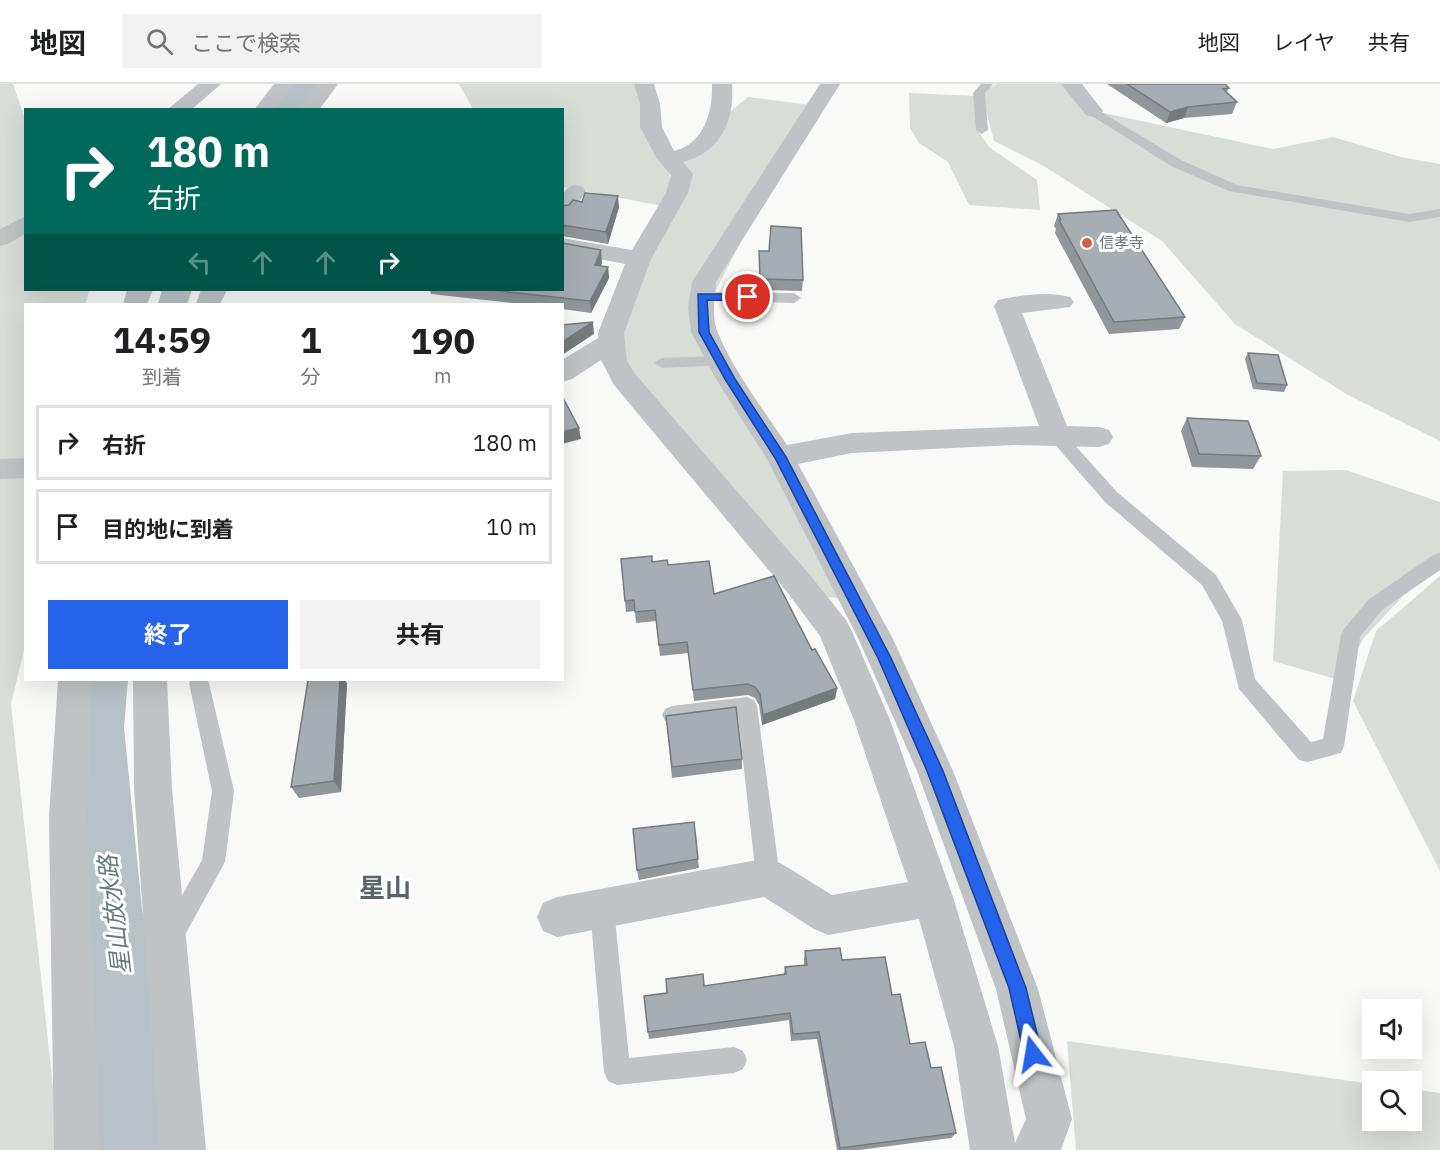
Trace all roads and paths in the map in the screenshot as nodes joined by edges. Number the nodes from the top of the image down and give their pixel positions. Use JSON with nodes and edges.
{"nodes":[{"id":1,"x":210,"y":84,"type":"edge"},
{"id":2,"x":284,"y":84,"type":"edge"},
{"id":3,"x":328,"y":84,"type":"edge"},
{"id":4,"x":644,"y":84,"type":"edge"},
{"id":5,"x":722,"y":84,"type":"edge"},
{"id":6,"x":830,"y":84,"type":"edge"},
{"id":7,"x":987,"y":84,"type":"edge"},
{"id":8,"x":1071,"y":84,"type":"edge"},
{"id":9,"x":180,"y":108,"type":"edge"},
{"id":10,"x":266,"y":108,"type":"edge"},
{"id":11,"x":310,"y":108,"type":"edge"},
{"id":12,"x":1094,"y":111,"type":"joint"},
{"id":13,"x":982,"y":130,"type":"dead end"},
{"id":14,"x":668,"y":159,"type":"junction"},
{"id":15,"x":1440,"y":213,"type":"edge"},
{"id":16,"x":24,"y":224,"type":"edge"},
{"id":17,"x":0,"y":238,"type":"edge"},
{"id":18,"x":564,"y":245,"type":"edge"},
{"id":19,"x":639,"y":259,"type":"junction"},
{"id":20,"x":702,"y":297,"type":"junction"},
{"id":21,"x":794,"y":298,"type":"dead end"},
{"id":22,"x":1061,"y":302,"type":"dead end"},
{"id":23,"x":612,"y":341,"type":"junction"},
{"id":24,"x":720,"y":361,"type":"junction"},
{"id":25,"x":662,"y":363,"type":"dead end"},
{"id":26,"x":564,"y":372,"type":"edge"},
{"id":27,"x":1057,"y":436,"type":"junction"},
{"id":28,"x":1099,"y":437,"type":"dead end"},
{"id":29,"x":780,"y":457,"type":"junction"},
{"id":30,"x":0,"y":468,"type":"edge"},
{"id":31,"x":24,"y":468,"type":"edge"},
{"id":32,"x":1440,"y":560,"type":"edge"},
{"id":33,"x":75,"y":681,"type":"edge"},
{"id":34,"x":150,"y":681,"type":"edge"},
{"id":35,"x":199,"y":683,"type":"dead end"},
{"id":36,"x":672,"y":715,"type":"edge"},
{"id":37,"x":768,"y":877,"type":"junction"},
{"id":38,"x":933,"y":897,"type":"junction"},
{"id":39,"x":602,"y":909,"type":"junction"},
{"id":40,"x":557,"y":918,"type":"dead end"},
{"id":41,"x":166,"y":943,"type":"junction"},
{"id":42,"x":735,"y":1060,"type":"dead end"},
{"id":43,"x":77,"y":1150,"type":"edge"},
{"id":44,"x":183,"y":1150,"type":"edge"},
{"id":45,"x":993,"y":1150,"type":"edge"},
{"id":46,"x":1035,"y":1150,"type":"edge"}],
"edges":[{"from":1,"to":9,"type":"street"},
{"from":2,"to":10,"type":"street"},
{"from":3,"to":11,"type":"street"},
{"from":4,"to":14,"type":"street"},
{"from":5,"to":14,"type":"street"},
{"from":6,"to":20,"type":"street"},
{"from":7,"to":13,"type":"lane"},
{"from":8,"to":12,"type":"street"},
{"from":12,"to":15,"type":"lane"},
{"from":14,"to":19,"type":"street"},
{"from":16,"to":17,"type":"street"},
{"from":18,"to":19,"type":"street"},
{"from":19,"to":23,"type":"street"},
{"from":20,"to":21,"type":"lane"},
{"from":20,"to":24,"type":"street"},
{"from":22,"to":27,"type":"street"},
{"from":23,"to":26,"type":"street"},
{"from":23,"to":38,"type":"street"},
{"from":24,"to":25,"type":"lane"},
{"from":24,"to":29,"type":"street"},
{"from":27,"to":28,"type":"street"},
{"from":27,"to":29,"type":"street"},
{"from":27,"to":32,"type":"lane"},
{"from":29,"to":46,"type":"street"},
{"from":30,"to":31,"type":"street"},
{"from":33,"to":43,"type":"street"},
{"from":34,"to":41,"type":"street"},
{"from":35,"to":41,"type":"lane"},
{"from":36,"to":37,"type":"lane"},
{"from":37,"to":38,"type":"street"},
{"from":37,"to":39,"type":"street"},
{"from":38,"to":45,"type":"street"},
{"from":39,"to":40,"type":"street"},
{"from":39,"to":42,"type":"lane"},
{"from":41,"to":44,"type":"street"}]}
